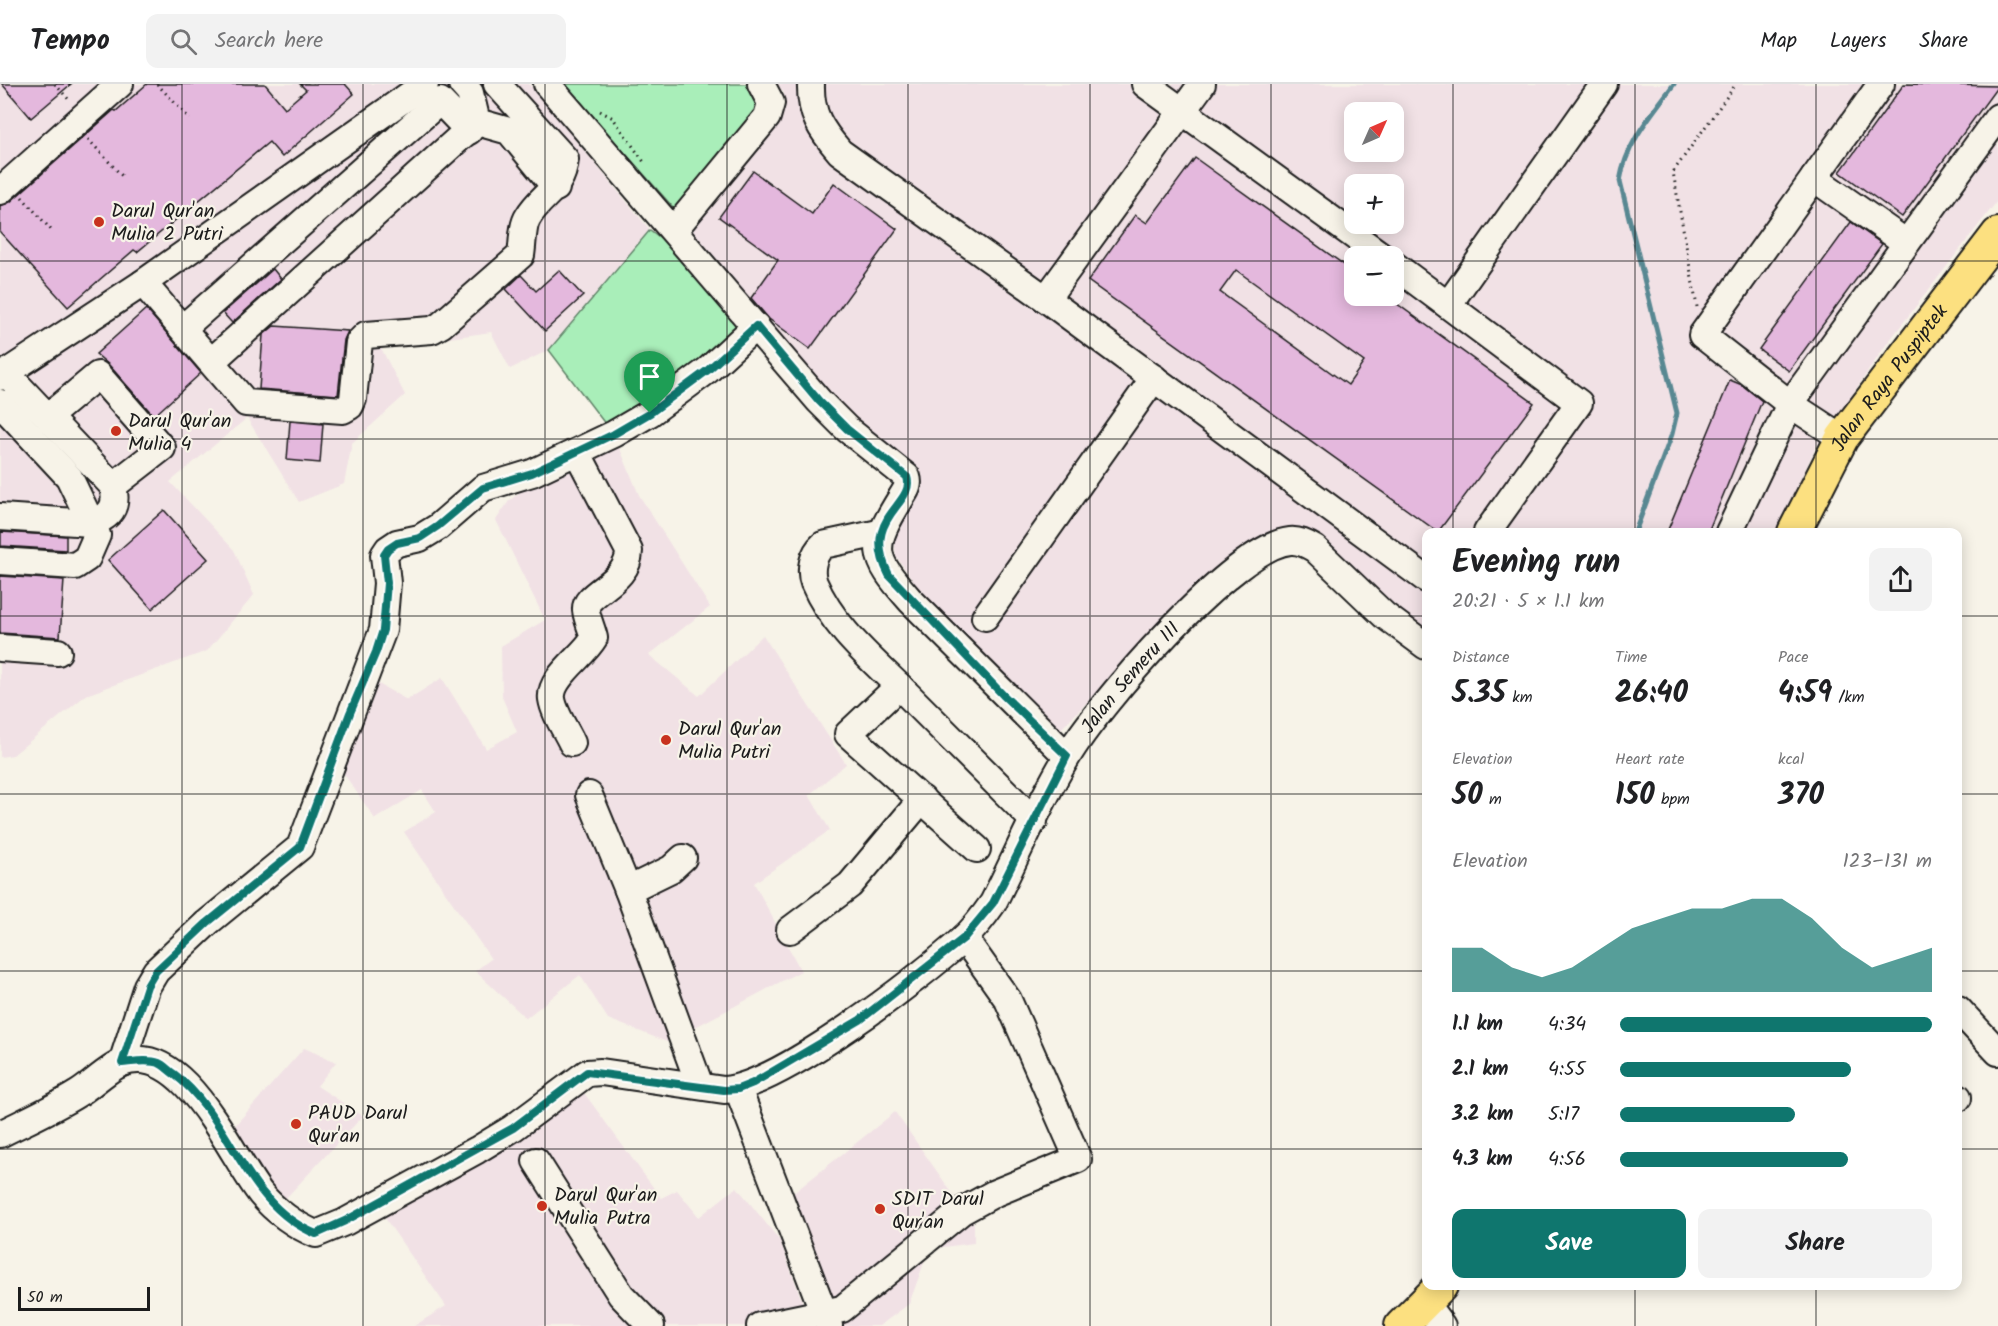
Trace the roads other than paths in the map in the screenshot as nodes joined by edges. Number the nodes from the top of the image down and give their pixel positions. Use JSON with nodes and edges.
{"nodes":[{"id":1,"x":120,"y":84,"type":"edge"},
{"id":2,"x":425,"y":84,"type":"edge"},
{"id":3,"x":462,"y":84,"type":"edge"},
{"id":4,"x":496,"y":84,"type":"edge"},
{"id":5,"x":546,"y":84,"type":"edge"},
{"id":6,"x":761,"y":84,"type":"edge"},
{"id":7,"x":811,"y":84,"type":"edge"},
{"id":8,"x":1145,"y":84,"type":"edge"},
{"id":9,"x":1202,"y":84,"type":"edge"},
{"id":10,"x":1881,"y":84,"type":"edge"},
{"id":11,"x":1595,"y":87,"type":"edge"},
{"id":12,"x":1183,"y":111,"type":"junction"},
{"id":13,"x":1998,"y":117,"type":"edge"},
{"id":14,"x":518,"y":123,"type":"junction"},
{"id":15,"x":473,"y":126,"type":"junction"},
{"id":16,"x":1814,"y":178,"type":"junction"},
{"id":17,"x":5,"y":187,"type":"edge"},
{"id":18,"x":674,"y":230,"type":"junction"},
{"id":19,"x":1998,"y":234,"type":"edge"},
{"id":20,"x":1905,"y":242,"type":"junction"},
{"id":21,"x":1368,"y":246,"type":"edge"},
{"id":22,"x":1404,"y":272,"type":"edge"},
{"id":23,"x":143,"y":283,"type":"junction"},
{"id":24,"x":1047,"y":299,"type":"junction"},
{"id":25,"x":1448,"y":305,"type":"junction"},
{"id":26,"x":756,"y":326,"type":"junction"},
{"id":27,"x":183,"y":328,"type":"junction"},
{"id":28,"x":212,"y":361,"type":"junction"},
{"id":29,"x":4,"y":376,"type":"edge"},
{"id":30,"x":1154,"y":378,"type":"junction"},
{"id":31,"x":0,"y":403,"type":"edge"},
{"id":32,"x":1790,"y":404,"type":"junction"},
{"id":33,"x":49,"y":416,"type":"junction"},
{"id":34,"x":1842,"y":438,"type":"junction"},
{"id":35,"x":577,"y":452,"type":"junction"},
{"id":36,"x":113,"y":486,"type":"junction"},
{"id":37,"x":0,"y":518,"type":"edge"},
{"id":38,"x":91,"y":523,"type":"junction"},
{"id":39,"x":1490,"y":528,"type":"edge"},
{"id":40,"x":1731,"y":528,"type":"edge"},
{"id":41,"x":1796,"y":528,"type":"edge"},
{"id":42,"x":879,"y":533,"type":"junction"},
{"id":43,"x":0,"y":561,"type":"edge"},
{"id":44,"x":1422,"y":576,"type":"edge"},
{"id":45,"x":985,"y":617,"type":"dead end"},
{"id":46,"x":1422,"y":643,"type":"edge"},
{"id":47,"x":0,"y":648,"type":"edge"},
{"id":48,"x":58,"y":652,"type":"dead end"},
{"id":49,"x":899,"y":686,"type":"junction"},
{"id":50,"x":572,"y":743,"type":"dead end"},
{"id":51,"x":1067,"y":756,"type":"junction"},
{"id":52,"x":589,"y":795,"type":"dead end"},
{"id":53,"x":922,"y":799,"type":"junction"},
{"id":54,"x":1034,"y":821,"type":"junction"},
{"id":55,"x":978,"y":849,"type":"dead end"},
{"id":56,"x":683,"y":858,"type":"dead end"},
{"id":57,"x":628,"y":890,"type":"junction"},
{"id":58,"x":790,"y":930,"type":"dead end"},
{"id":59,"x":964,"y":938,"type":"junction"},
{"id":60,"x":1962,"y":1013,"type":"edge"},
{"id":61,"x":1998,"y":1052,"type":"edge"},
{"id":62,"x":122,"y":1063,"type":"junction"},
{"id":63,"x":700,"y":1086,"type":"junction"},
{"id":64,"x":738,"y":1089,"type":"junction"},
{"id":65,"x":0,"y":1134,"type":"edge"},
{"id":66,"x":536,"y":1161,"type":"dead end"},
{"id":67,"x":1436,"y":1305,"type":"edge"},
{"id":68,"x":826,"y":1320,"type":"edge"},
{"id":69,"x":651,"y":1326,"type":"edge"},
{"id":70,"x":760,"y":1326,"type":"edge"},
{"id":71,"x":1401,"y":1326,"type":"edge"}],
"edges":[{"from":1,"to":17,"type":"street"},
{"from":2,"to":23,"type":"street"},
{"from":3,"to":15,"type":"street"},
{"from":4,"to":14,"type":"street"},
{"from":5,"to":18,"type":"street"},
{"from":6,"to":18,"type":"street"},
{"from":7,"to":24,"type":"street"},
{"from":8,"to":12,"type":"street"},
{"from":9,"to":12,"type":"street"},
{"from":10,"to":16,"type":"street"},
{"from":11,"to":25,"type":"street"},
{"from":12,"to":21,"type":"street"},
{"from":12,"to":24,"type":"street"},
{"from":13,"to":20,"type":"street"},
{"from":14,"to":15,"type":"street"},
{"from":14,"to":28,"type":"street"},
{"from":15,"to":27,"type":"street"},
{"from":15,"to":28,"type":"street"},
{"from":16,"to":20,"type":"street"},
{"from":16,"to":32,"type":"street"},
{"from":18,"to":26,"type":"street"},
{"from":19,"to":34,"type":"main road","name":"Jalan Raya Puspiptek"},
{"from":20,"to":32,"type":"street"},
{"from":22,"to":25,"type":"street"},
{"from":23,"to":27,"type":"street"},
{"from":23,"to":29,"type":"street"},
{"from":24,"to":30,"type":"street"},
{"from":25,"to":39,"type":"street"},
{"from":26,"to":35,"type":"street"},
{"from":26,"to":42,"type":"street"},
{"from":27,"to":28,"type":"street"},
{"from":29,"to":33,"type":"street"},
{"from":30,"to":44,"type":"street"},
{"from":30,"to":45,"type":"street"},
{"from":31,"to":38,"type":"street"},
{"from":32,"to":34,"type":"street"},
{"from":32,"to":40,"type":"street"},
{"from":33,"to":36,"type":"street"},
{"from":33,"to":36,"type":"street"},
{"from":34,"to":41,"type":"main road","name":"Jalan Raya Puspiptek"},
{"from":35,"to":50,"type":"street"},
{"from":35,"to":62,"type":"street"},
{"from":36,"to":38,"type":"street"},
{"from":37,"to":38,"type":"street"},
{"from":38,"to":43,"type":"street"},
{"from":42,"to":49,"type":"street"},
{"from":42,"to":51,"type":"street"},
{"from":46,"to":51,"type":"street","name":"Jalan Semeru III"},
{"from":47,"to":48,"type":"street"},
{"from":49,"to":53,"type":"street"},
{"from":49,"to":54,"type":"street"},
{"from":51,"to":54,"type":"street","name":"Jalan Semeru III"},
{"from":52,"to":57,"type":"street"},
{"from":53,"to":55,"type":"street"},
{"from":53,"to":58,"type":"street"},
{"from":54,"to":59,"type":"street","name":"Jalan Semeru III"},
{"from":56,"to":57,"type":"street"},
{"from":57,"to":63,"type":"street"},
{"from":59,"to":64,"type":"street","name":"Jalan Semeru III"},
{"from":59,"to":68,"type":"street"},
{"from":60,"to":61,"type":"street"},
{"from":62,"to":63,"type":"street","name":"Jalan Semeru III"},
{"from":62,"to":65,"type":"street"},
{"from":63,"to":64,"type":"street","name":"Jalan Semeru III"},
{"from":64,"to":68,"type":"street"},
{"from":66,"to":69,"type":"street"},
{"from":67,"to":71,"type":"main road"},
{"from":68,"to":70,"type":"street"}]}
